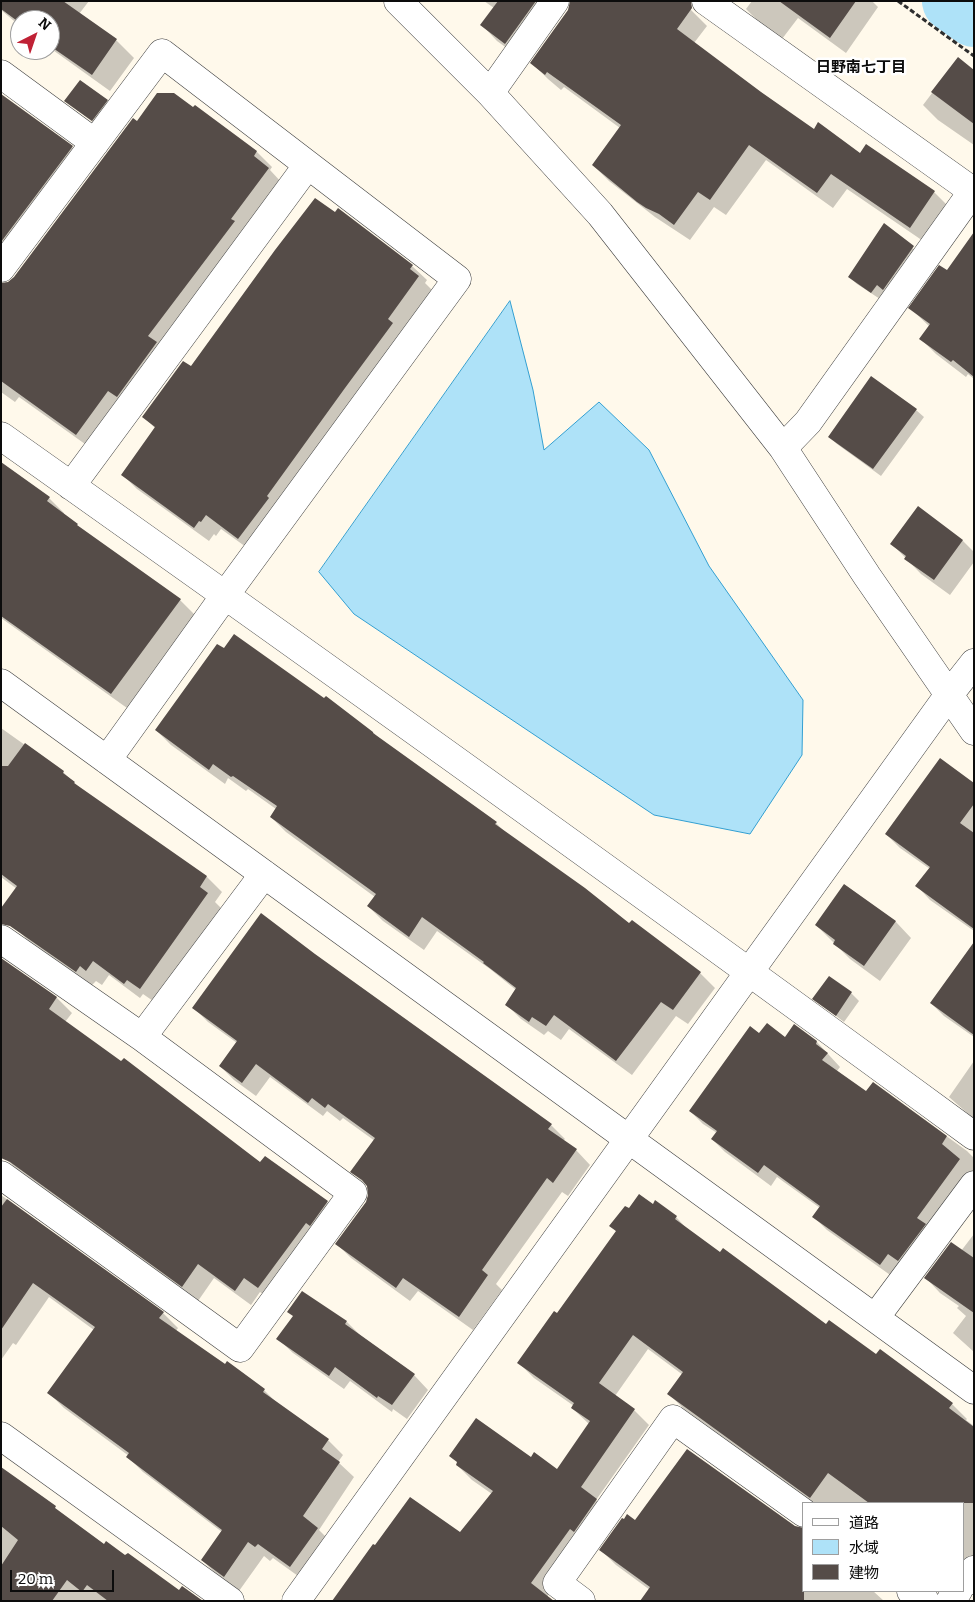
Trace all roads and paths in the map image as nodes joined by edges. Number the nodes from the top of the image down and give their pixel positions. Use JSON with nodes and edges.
{"nodes":[{"id":1,"x":398,"y":1,"type":"edge"},
{"id":2,"x":556,"y":1,"type":"edge"},
{"id":3,"x":706,"y":1,"type":"edge"},
{"id":4,"x":898,"y":1,"type":"edge"},
{"id":5,"x":974,"y":56,"type":"edge"},
{"id":6,"x":1,"y":74,"type":"edge"},
{"id":7,"x":490,"y":94,"type":"junction"},
{"id":8,"x":95,"y":143,"type":"junction"},
{"id":9,"x":307,"y":166,"type":"junction"},
{"id":10,"x":973,"y":192,"type":"edge"},
{"id":11,"x":1,"y":268,"type":"edge"},
{"id":12,"x":1,"y":436,"type":"edge"},
{"id":13,"x":783,"y":448,"type":"junction"},
{"id":14,"x":71,"y":486,"type":"junction"},
{"id":15,"x":226,"y":594,"type":"junction"},
{"id":16,"x":974,"y":663,"type":"edge"},
{"id":17,"x":1,"y":683,"type":"edge"},
{"id":18,"x":948,"y":696,"type":"junction"},
{"id":19,"x":974,"y":731,"type":"edge"},
{"id":20,"x":107,"y":760,"type":"junction"},
{"id":21,"x":264,"y":874,"type":"junction"},
{"id":22,"x":1,"y":939,"type":"edge"},
{"id":23,"x":750,"y":971,"type":"junction"},
{"id":24,"x":142,"y":1037,"type":"junction"},
{"id":25,"x":974,"y":1136,"type":"edge"},
{"id":26,"x":629,"y":1139,"type":"junction"},
{"id":27,"x":1,"y":1175,"type":"edge"},
{"id":28,"x":974,"y":1185,"type":"edge"},
{"id":29,"x":875,"y":1318,"type":"junction"},
{"id":30,"x":974,"y":1390,"type":"edge"},
{"id":31,"x":1,"y":1436,"type":"edge"},
{"id":32,"x":802,"y":1512,"type":"edge"},
{"id":33,"x":974,"y":1570,"type":"edge"},
{"id":34,"x":965,"y":1582,"type":"edge"},
{"id":35,"x":912,"y":1592,"type":"edge"},
{"id":36,"x":230,"y":1601,"type":"edge"},
{"id":37,"x":296,"y":1601,"type":"edge"},
{"id":38,"x":581,"y":1601,"type":"edge"},
{"id":39,"x":925,"y":1601,"type":"edge"}],
"edges":[{"from":1,"to":7,"type":"street"},
{"from":2,"to":7,"type":"street"},
{"from":3,"to":10,"type":"street"},
{"from":4,"to":5,"type":"path"},
{"from":6,"to":8,"type":"street"},
{"from":7,"to":13,"type":"street"},
{"from":8,"to":9,"type":"street"},
{"from":8,"to":11,"type":"street"},
{"from":9,"to":14,"type":"street"},
{"from":9,"to":15,"type":"street"},
{"from":10,"to":13,"type":"street"},
{"from":12,"to":14,"type":"street"},
{"from":13,"to":18,"type":"street"},
{"from":14,"to":15,"type":"street"},
{"from":15,"to":20,"type":"street"},
{"from":15,"to":23,"type":"street"},
{"from":16,"to":18,"type":"street"},
{"from":17,"to":20,"type":"street"},
{"from":18,"to":19,"type":"street"},
{"from":18,"to":23,"type":"street"},
{"from":20,"to":21,"type":"street"},
{"from":21,"to":24,"type":"street"},
{"from":21,"to":26,"type":"street"},
{"from":22,"to":24,"type":"street"},
{"from":23,"to":25,"type":"street"},
{"from":23,"to":26,"type":"street"},
{"from":24,"to":27,"type":"street"},
{"from":26,"to":29,"type":"street"},
{"from":26,"to":37,"type":"street"},
{"from":28,"to":29,"type":"street"},
{"from":29,"to":30,"type":"street"},
{"from":31,"to":36,"type":"street"},
{"from":32,"to":38,"type":"street"},
{"from":33,"to":34,"type":"street"},
{"from":35,"to":39,"type":"street"}]}
